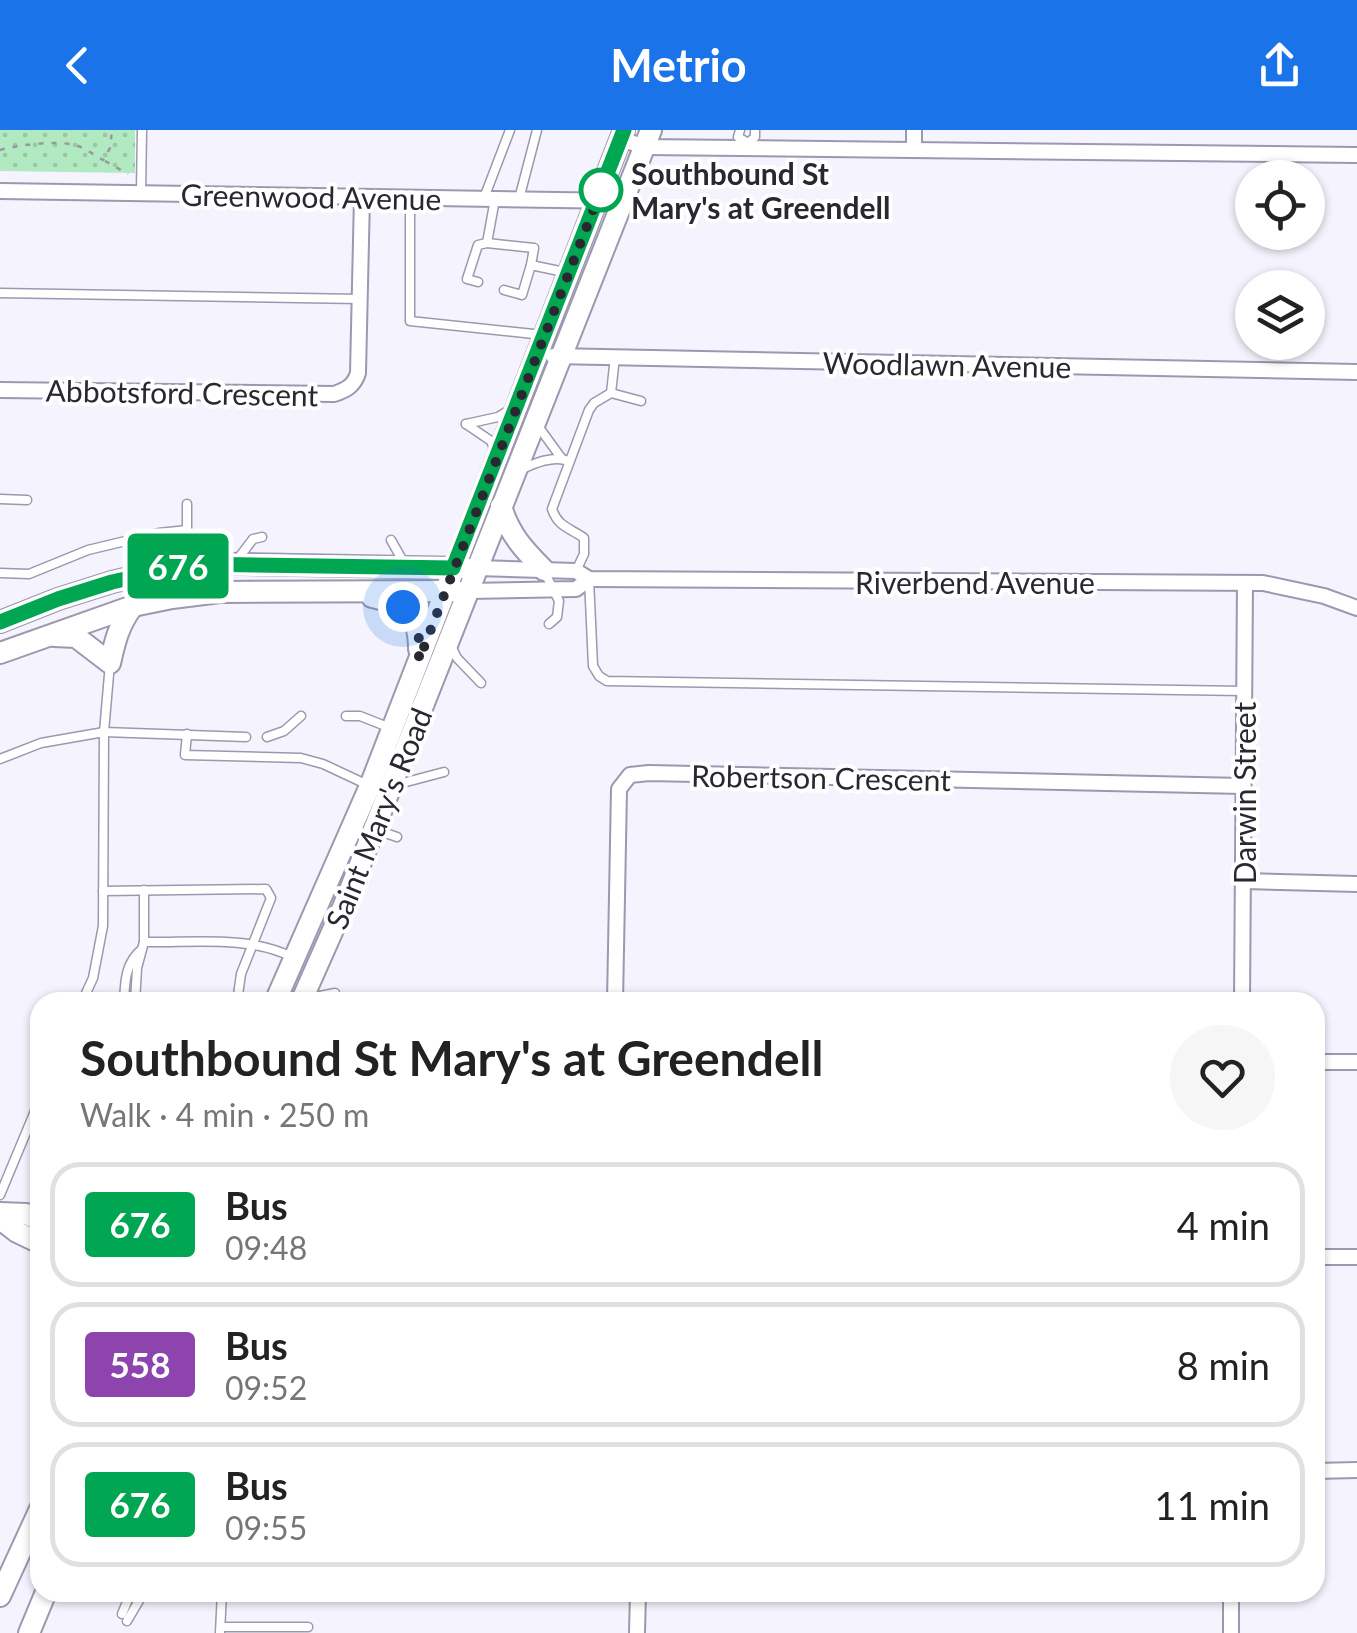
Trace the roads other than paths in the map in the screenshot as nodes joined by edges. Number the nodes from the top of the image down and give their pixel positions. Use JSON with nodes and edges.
{"nodes":[{"id":1,"x":142,"y":130,"type":"edge"},
{"id":2,"x":510,"y":130,"type":"edge"},
{"id":3,"x":537,"y":130,"type":"edge"},
{"id":4,"x":740,"y":130,"type":"edge"},
{"id":5,"x":755,"y":130,"type":"edge"},
{"id":6,"x":914,"y":130,"type":"edge"},
{"id":7,"x":623,"y":134,"type":"edge"},
{"id":8,"x":648,"y":138,"type":"edge"},
{"id":9,"x":748,"y":146,"type":"junction"},
{"id":10,"x":914,"y":150,"type":"junction"},
{"id":11,"x":1357,"y":155,"type":"edge"},
{"id":12,"x":138,"y":187,"type":"junction"},
{"id":13,"x":0,"y":191,"type":"edge"},
{"id":14,"x":362,"y":197,"type":"junction"},
{"id":15,"x":410,"y":198,"type":"junction"},
{"id":16,"x":490,"y":198,"type":"junction"},
{"id":17,"x":518,"y":199,"type":"junction"},
{"id":18,"x":597,"y":200,"type":"junction"},
{"id":19,"x":622,"y":201,"type":"junction"},
{"id":20,"x":487,"y":242,"type":"junction"},
{"id":21,"x":531,"y":265,"type":"junction"},
{"id":22,"x":569,"y":273,"type":"junction"},
{"id":23,"x":478,"y":282,"type":"dead end"},
{"id":24,"x":504,"y":290,"type":"dead end"},
{"id":25,"x":0,"y":293,"type":"edge"},
{"id":26,"x":361,"y":298,"type":"junction"},
{"id":27,"x":543,"y":335,"type":"junction"},
{"id":28,"x":536,"y":356,"type":"junction"},
{"id":29,"x":561,"y":356,"type":"junction"},
{"id":30,"x":615,"y":357,"type":"junction"},
{"id":31,"x":1357,"y":372,"type":"edge"},
{"id":32,"x":0,"y":390,"type":"edge"},
{"id":33,"x":611,"y":393,"type":"junction"},
{"id":34,"x":641,"y":402,"type":"dead end"},
{"id":35,"x":516,"y":405,"type":"junction"},
{"id":36,"x":536,"y":422,"type":"junction"},
{"id":37,"x":497,"y":455,"type":"junction"},
{"id":38,"x":566,"y":460,"type":"junction"},
{"id":39,"x":516,"y":472,"type":"junction"},
{"id":40,"x":0,"y":499,"type":"edge"},
{"id":41,"x":27,"y":500,"type":"dead end"},
{"id":42,"x":188,"y":504,"type":"dead end"},
{"id":43,"x":502,"y":506,"type":"junction"},
{"id":44,"x":187,"y":530,"type":"junction"},
{"id":45,"x":262,"y":537,"type":"dead end"},
{"id":46,"x":392,"y":540,"type":"dead end"},
{"id":47,"x":191,"y":564,"type":"junction"},
{"id":48,"x":234,"y":564,"type":"junction"},
{"id":49,"x":406,"y":568,"type":"junction"},
{"id":50,"x":453,"y":568,"type":"junction"},
{"id":51,"x":477,"y":568,"type":"junction"},
{"id":52,"x":0,"y":573,"type":"edge"},
{"id":53,"x":583,"y":575,"type":"junction"},
{"id":54,"x":548,"y":579,"type":"junction"},
{"id":55,"x":1245,"y":583,"type":"junction"},
{"id":56,"x":345,"y":591,"type":"junction"},
{"id":57,"x":468,"y":591,"type":"junction"},
{"id":58,"x":445,"y":592,"type":"junction"},
{"id":59,"x":133,"y":606,"type":"junction"},
{"id":60,"x":1357,"y":608,"type":"edge"},
{"id":61,"x":0,"y":622,"type":"edge"},
{"id":62,"x":548,"y":624,"type":"dead end"},
{"id":63,"x":47,"y":636,"type":"junction"},
{"id":64,"x":450,"y":638,"type":"junction"},
{"id":65,"x":0,"y":653,"type":"edge"},
{"id":66,"x":419,"y":660,"type":"junction"},
{"id":67,"x":110,"y":663,"type":"junction"},
{"id":68,"x":481,"y":683,"type":"dead end"},
{"id":69,"x":1244,"y":692,"type":"junction"},
{"id":70,"x":301,"y":716,"type":"dead end"},
{"id":71,"x":346,"y":716,"type":"dead end"},
{"id":72,"x":392,"y":729,"type":"junction"},
{"id":73,"x":104,"y":732,"type":"junction"},
{"id":74,"x":187,"y":734,"type":"junction"},
{"id":75,"x":246,"y":737,"type":"dead end"},
{"id":76,"x":267,"y":738,"type":"dead end"},
{"id":77,"x":0,"y":759,"type":"edge"},
{"id":78,"x":444,"y":772,"type":"dead end"},
{"id":79,"x":380,"y":786,"type":"junction"},
{"id":80,"x":1243,"y":786,"type":"junction"},
{"id":81,"x":374,"y":829,"type":"junction"},
{"id":82,"x":397,"y":838,"type":"dead end"},
{"id":83,"x":1244,"y":881,"type":"junction"},
{"id":84,"x":1357,"y":884,"type":"edge"},
{"id":85,"x":103,"y":890,"type":"junction"},
{"id":86,"x":144,"y":890,"type":"junction"},
{"id":87,"x":252,"y":944,"type":"junction"},
{"id":88,"x":143,"y":946,"type":"junction"},
{"id":89,"x":296,"y":958,"type":"junction"},
{"id":90,"x":87,"y":992,"type":"edge"},
{"id":91,"x":125,"y":992,"type":"edge"},
{"id":92,"x":135,"y":992,"type":"edge"},
{"id":93,"x":237,"y":992,"type":"edge"},
{"id":94,"x":281,"y":992,"type":"edge"},
{"id":95,"x":308,"y":992,"type":"edge"},
{"id":96,"x":615,"y":992,"type":"edge"},
{"id":97,"x":1242,"y":992,"type":"edge"},
{"id":98,"x":1325,"y":1062,"type":"edge"},
{"id":99,"x":1357,"y":1062,"type":"edge"},
{"id":100,"x":30,"y":1123,"type":"edge"},
{"id":101,"x":0,"y":1196,"type":"edge"},
{"id":102,"x":0,"y":1216,"type":"edge"},
{"id":103,"x":30,"y":1216,"type":"edge"},
{"id":104,"x":30,"y":1238,"type":"edge"},
{"id":105,"x":1357,"y":1256,"type":"edge"},
{"id":106,"x":1325,"y":1258,"type":"edge"},
{"id":107,"x":1357,"y":1470,"type":"edge"},
{"id":108,"x":1325,"y":1471,"type":"edge"},
{"id":109,"x":30,"y":1531,"type":"edge"},
{"id":110,"x":0,"y":1596,"type":"edge"},
{"id":111,"x":42,"y":1602,"type":"edge"},
{"id":112,"x":128,"y":1602,"type":"edge"},
{"id":113,"x":136,"y":1602,"type":"edge"},
{"id":114,"x":221,"y":1602,"type":"edge"},
{"id":115,"x":638,"y":1602,"type":"edge"},
{"id":116,"x":1231,"y":1602,"type":"edge"},
{"id":117,"x":308,"y":1627,"type":"dead end"},
{"id":118,"x":220,"y":1630,"type":"edge"},
{"id":119,"x":29,"y":1633,"type":"edge"},
{"id":120,"x":637,"y":1633,"type":"edge"},
{"id":121,"x":1231,"y":1633,"type":"edge"}],
"edges":[{"from":1,"to":12,"type":"lane"},
{"from":2,"to":16,"type":"lane"},
{"from":3,"to":17,"type":"lane"},
{"from":4,"to":9,"type":"lane"},
{"from":5,"to":9,"type":"lane"},
{"from":6,"to":10,"type":"street"},
{"from":7,"to":8,"type":"street"},
{"from":7,"to":18,"type":"main road","name":"Saint Mary's Road"},
{"from":8,"to":9,"type":"street"},
{"from":8,"to":19,"type":"main road","name":"Saint Mary's Road"},
{"from":9,"to":10,"type":"street"},
{"from":10,"to":11,"type":"street"},
{"from":12,"to":13,"type":"street","name":"Greenwood Avenue"},
{"from":12,"to":14,"type":"street","name":"Greenwood Avenue"},
{"from":14,"to":15,"type":"street","name":"Greenwood Avenue"},
{"from":14,"to":26,"type":"street","name":"Abbotsford Crescent"},
{"from":15,"to":16,"type":"street","name":"Greenwood Avenue"},
{"from":15,"to":27,"type":"lane"},
{"from":16,"to":17,"type":"street","name":"Greenwood Avenue"},
{"from":16,"to":20,"type":"lane"},
{"from":17,"to":18,"type":"street","name":"Greenwood Avenue"},
{"from":18,"to":19,"type":"street","name":"Greenwood Avenue"},
{"from":18,"to":22,"type":"main road","name":"Saint Mary's Road"},
{"from":19,"to":29,"type":"main road","name":"Saint Mary's Road"},
{"from":20,"to":21,"type":"lane"},
{"from":20,"to":23,"type":"lane"},
{"from":21,"to":22,"type":"lane"},
{"from":21,"to":24,"type":"lane"},
{"from":22,"to":27,"type":"main road","name":"Saint Mary's Road"},
{"from":25,"to":26,"type":"lane"},
{"from":26,"to":32,"type":"street","name":"Abbotsford Crescent"},
{"from":27,"to":28,"type":"main road","name":"Saint Mary's Road"},
{"from":28,"to":29,"type":"street","name":"Woodlawn Avenue"},
{"from":28,"to":35,"type":"main road","name":"Saint Mary's Road"},
{"from":29,"to":30,"type":"street","name":"Woodlawn Avenue"},
{"from":29,"to":36,"type":"main road","name":"Saint Mary's Road"},
{"from":30,"to":31,"type":"street","name":"Woodlawn Avenue"},
{"from":30,"to":33,"type":"lane"},
{"from":33,"to":34,"type":"lane"},
{"from":33,"to":38,"type":"lane"},
{"from":35,"to":37,"type":"main road","name":"Saint Mary's Road"},
{"from":35,"to":37,"type":"lane"},
{"from":36,"to":38,"type":"lane"},
{"from":36,"to":39,"type":"main road","name":"Saint Mary's Road"},
{"from":37,"to":50,"type":"main road","name":"Saint Mary's Road"},
{"from":38,"to":39,"type":"lane"},
{"from":38,"to":53,"type":"lane"},
{"from":39,"to":43,"type":"main road","name":"Saint Mary's Road"},
{"from":40,"to":41,"type":"lane"},
{"from":42,"to":44,"type":"lane"},
{"from":43,"to":51,"type":"main road","name":"Saint Mary's Road"},
{"from":43,"to":54,"type":"main road"},
{"from":44,"to":47,"type":"lane"},
{"from":44,"to":52,"type":"lane"},
{"from":45,"to":48,"type":"lane"},
{"from":46,"to":49,"type":"lane"},
{"from":47,"to":48,"type":"main road"},
{"from":47,"to":61,"type":"main road"},
{"from":48,"to":49,"type":"main road"},
{"from":49,"to":50,"type":"main road"},
{"from":50,"to":51,"type":"main road"},
{"from":50,"to":58,"type":"main road","name":"Saint Mary's Road"},
{"from":51,"to":54,"type":"street","name":"Riverbend Avenue"},
{"from":51,"to":57,"type":"main road","name":"Saint Mary's Road"},
{"from":53,"to":54,"type":"street","name":"Riverbend Avenue"},
{"from":53,"to":55,"type":"street","name":"Riverbend Avenue"},
{"from":53,"to":69,"type":"lane"},
{"from":54,"to":57,"type":"street","name":"Riverbend Avenue"},
{"from":54,"to":62,"type":"lane"},
{"from":55,"to":60,"type":"street","name":"Riverbend Avenue"},
{"from":55,"to":69,"type":"street","name":"Darwin Street"},
{"from":56,"to":58,"type":"main road"},
{"from":56,"to":59,"type":"main road"},
{"from":56,"to":66,"type":"main road"},
{"from":57,"to":58,"type":"main road"},
{"from":57,"to":64,"type":"main road","name":"Saint Mary's Road"},
{"from":58,"to":66,"type":"main road","name":"Saint Mary's Road"},
{"from":59,"to":63,"type":"main road"},
{"from":59,"to":67,"type":"main road"},
{"from":63,"to":65,"type":"main road"},
{"from":63,"to":67,"type":"main road"},
{"from":64,"to":68,"type":"lane"},
{"from":64,"to":79,"type":"main road","name":"Saint Mary's Road"},
{"from":66,"to":72,"type":"main road","name":"Saint Mary's Road"},
{"from":67,"to":73,"type":"lane"},
{"from":69,"to":80,"type":"street","name":"Darwin Street"},
{"from":70,"to":76,"type":"lane"},
{"from":71,"to":72,"type":"lane"},
{"from":72,"to":79,"type":"main road","name":"Saint Mary's Road"},
{"from":73,"to":74,"type":"lane"},
{"from":73,"to":77,"type":"lane"},
{"from":73,"to":85,"type":"lane"},
{"from":74,"to":75,"type":"lane"},
{"from":74,"to":79,"type":"lane"},
{"from":78,"to":79,"type":"lane"},
{"from":79,"to":81,"type":"main road","name":"Saint Mary's Road"},
{"from":79,"to":89,"type":"main road","name":"Saint Mary's Road"},
{"from":80,"to":83,"type":"street","name":"Darwin Street"},
{"from":80,"to":96,"type":"street","name":"Robertson Crescent"},
{"from":81,"to":82,"type":"lane"},
{"from":81,"to":95,"type":"main road","name":"Saint Mary's Road"},
{"from":83,"to":84,"type":"street"},
{"from":83,"to":97,"type":"street","name":"Darwin Street"},
{"from":85,"to":86,"type":"lane"},
{"from":85,"to":90,"type":"lane"},
{"from":86,"to":87,"type":"lane"},
{"from":86,"to":88,"type":"lane"},
{"from":87,"to":88,"type":"lane"},
{"from":87,"to":89,"type":"lane"},
{"from":87,"to":93,"type":"lane"},
{"from":88,"to":91,"type":"lane"},
{"from":88,"to":92,"type":"lane"},
{"from":89,"to":94,"type":"main road","name":"Saint Mary's Road"},
{"from":98,"to":99,"type":"street"},
{"from":100,"to":101,"type":"lane"},
{"from":102,"to":103,"type":"main road"},
{"from":102,"to":104,"type":"main road"},
{"from":105,"to":106,"type":"street"},
{"from":107,"to":108,"type":"street"},
{"from":109,"to":110,"type":"main road"},
{"from":111,"to":119,"type":"main road"},
{"from":112,"to":113,"type":"lane"},
{"from":114,"to":118,"type":"lane"},
{"from":115,"to":120,"type":"street"},
{"from":116,"to":121,"type":"street"},
{"from":117,"to":118,"type":"lane"}]}
